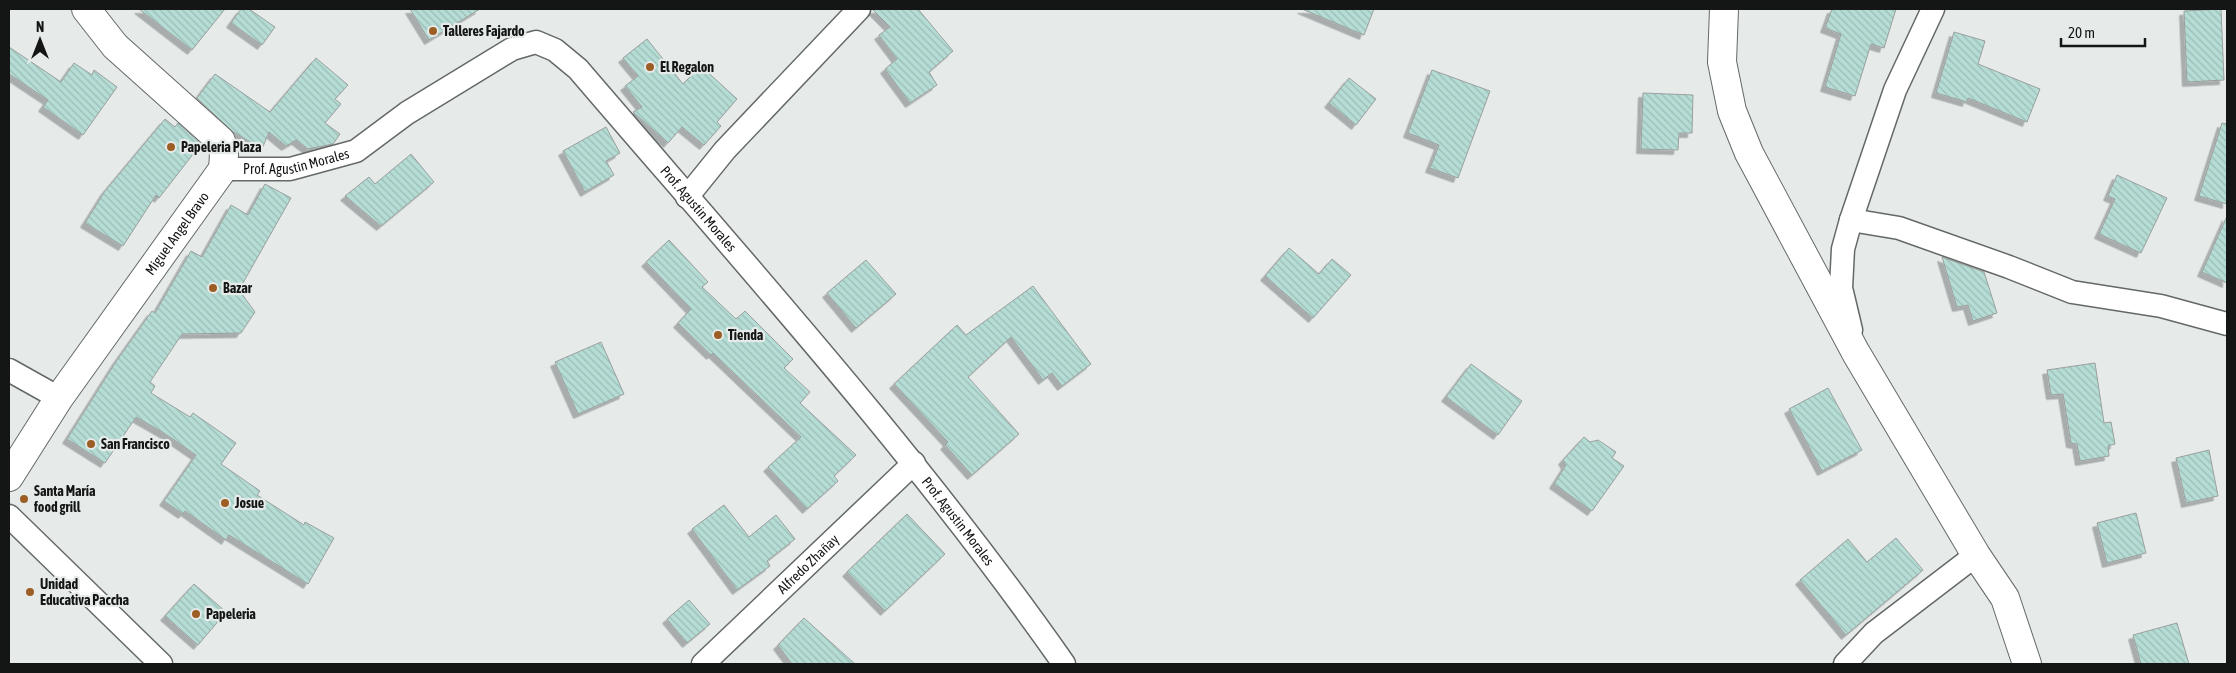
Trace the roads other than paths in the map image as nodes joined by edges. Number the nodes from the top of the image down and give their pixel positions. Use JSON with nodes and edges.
{"nodes":[{"id":1,"x":86,"y":9,"type":"edge"},
{"id":2,"x":859,"y":9,"type":"edge"},
{"id":3,"x":1724,"y":9,"type":"edge"},
{"id":4,"x":1933,"y":9,"type":"edge"},
{"id":5,"x":223,"y":168,"type":"junction"},
{"id":6,"x":687,"y":197,"type":"junction"},
{"id":7,"x":1851,"y":220,"type":"junction"},
{"id":8,"x":2227,"y":324,"type":"edge"},
{"id":9,"x":1856,"y":352,"type":"junction"},
{"id":10,"x":9,"y":370,"type":"edge"},
{"id":11,"x":60,"y":398,"type":"junction"},
{"id":12,"x":914,"y":463,"type":"junction"},
{"id":13,"x":9,"y":477,"type":"edge"},
{"id":14,"x":9,"y":516,"type":"edge"},
{"id":15,"x":1976,"y":554,"type":"junction"},
{"id":16,"x":161,"y":664,"type":"edge"},
{"id":17,"x":703,"y":664,"type":"edge"},
{"id":18,"x":1064,"y":664,"type":"edge"},
{"id":19,"x":1845,"y":664,"type":"edge"},
{"id":20,"x":2027,"y":664,"type":"edge"}],
"edges":[{"from":1,"to":5,"type":"street"},
{"from":2,"to":6,"type":"street"},
{"from":3,"to":9,"type":"street"},
{"from":4,"to":7,"type":"street"},
{"from":5,"to":6,"type":"street","name":"Prof. Agustin Morales"},
{"from":5,"to":11,"type":"street","name":"Miguel Angel Bravo"},
{"from":6,"to":12,"type":"street","name":"Prof. Agustin Morales"},
{"from":7,"to":8,"type":"street"},
{"from":7,"to":9,"type":"street"},
{"from":9,"to":15,"type":"street"},
{"from":10,"to":11,"type":"street"},
{"from":11,"to":13,"type":"street","name":"Miguel Angel Bravo"},
{"from":12,"to":17,"type":"street","name":"Alfredo Zhañay"},
{"from":12,"to":18,"type":"street","name":"Prof. Agustin Morales"},
{"from":14,"to":16,"type":"street"},
{"from":15,"to":19,"type":"street"},
{"from":15,"to":20,"type":"street"}]}
